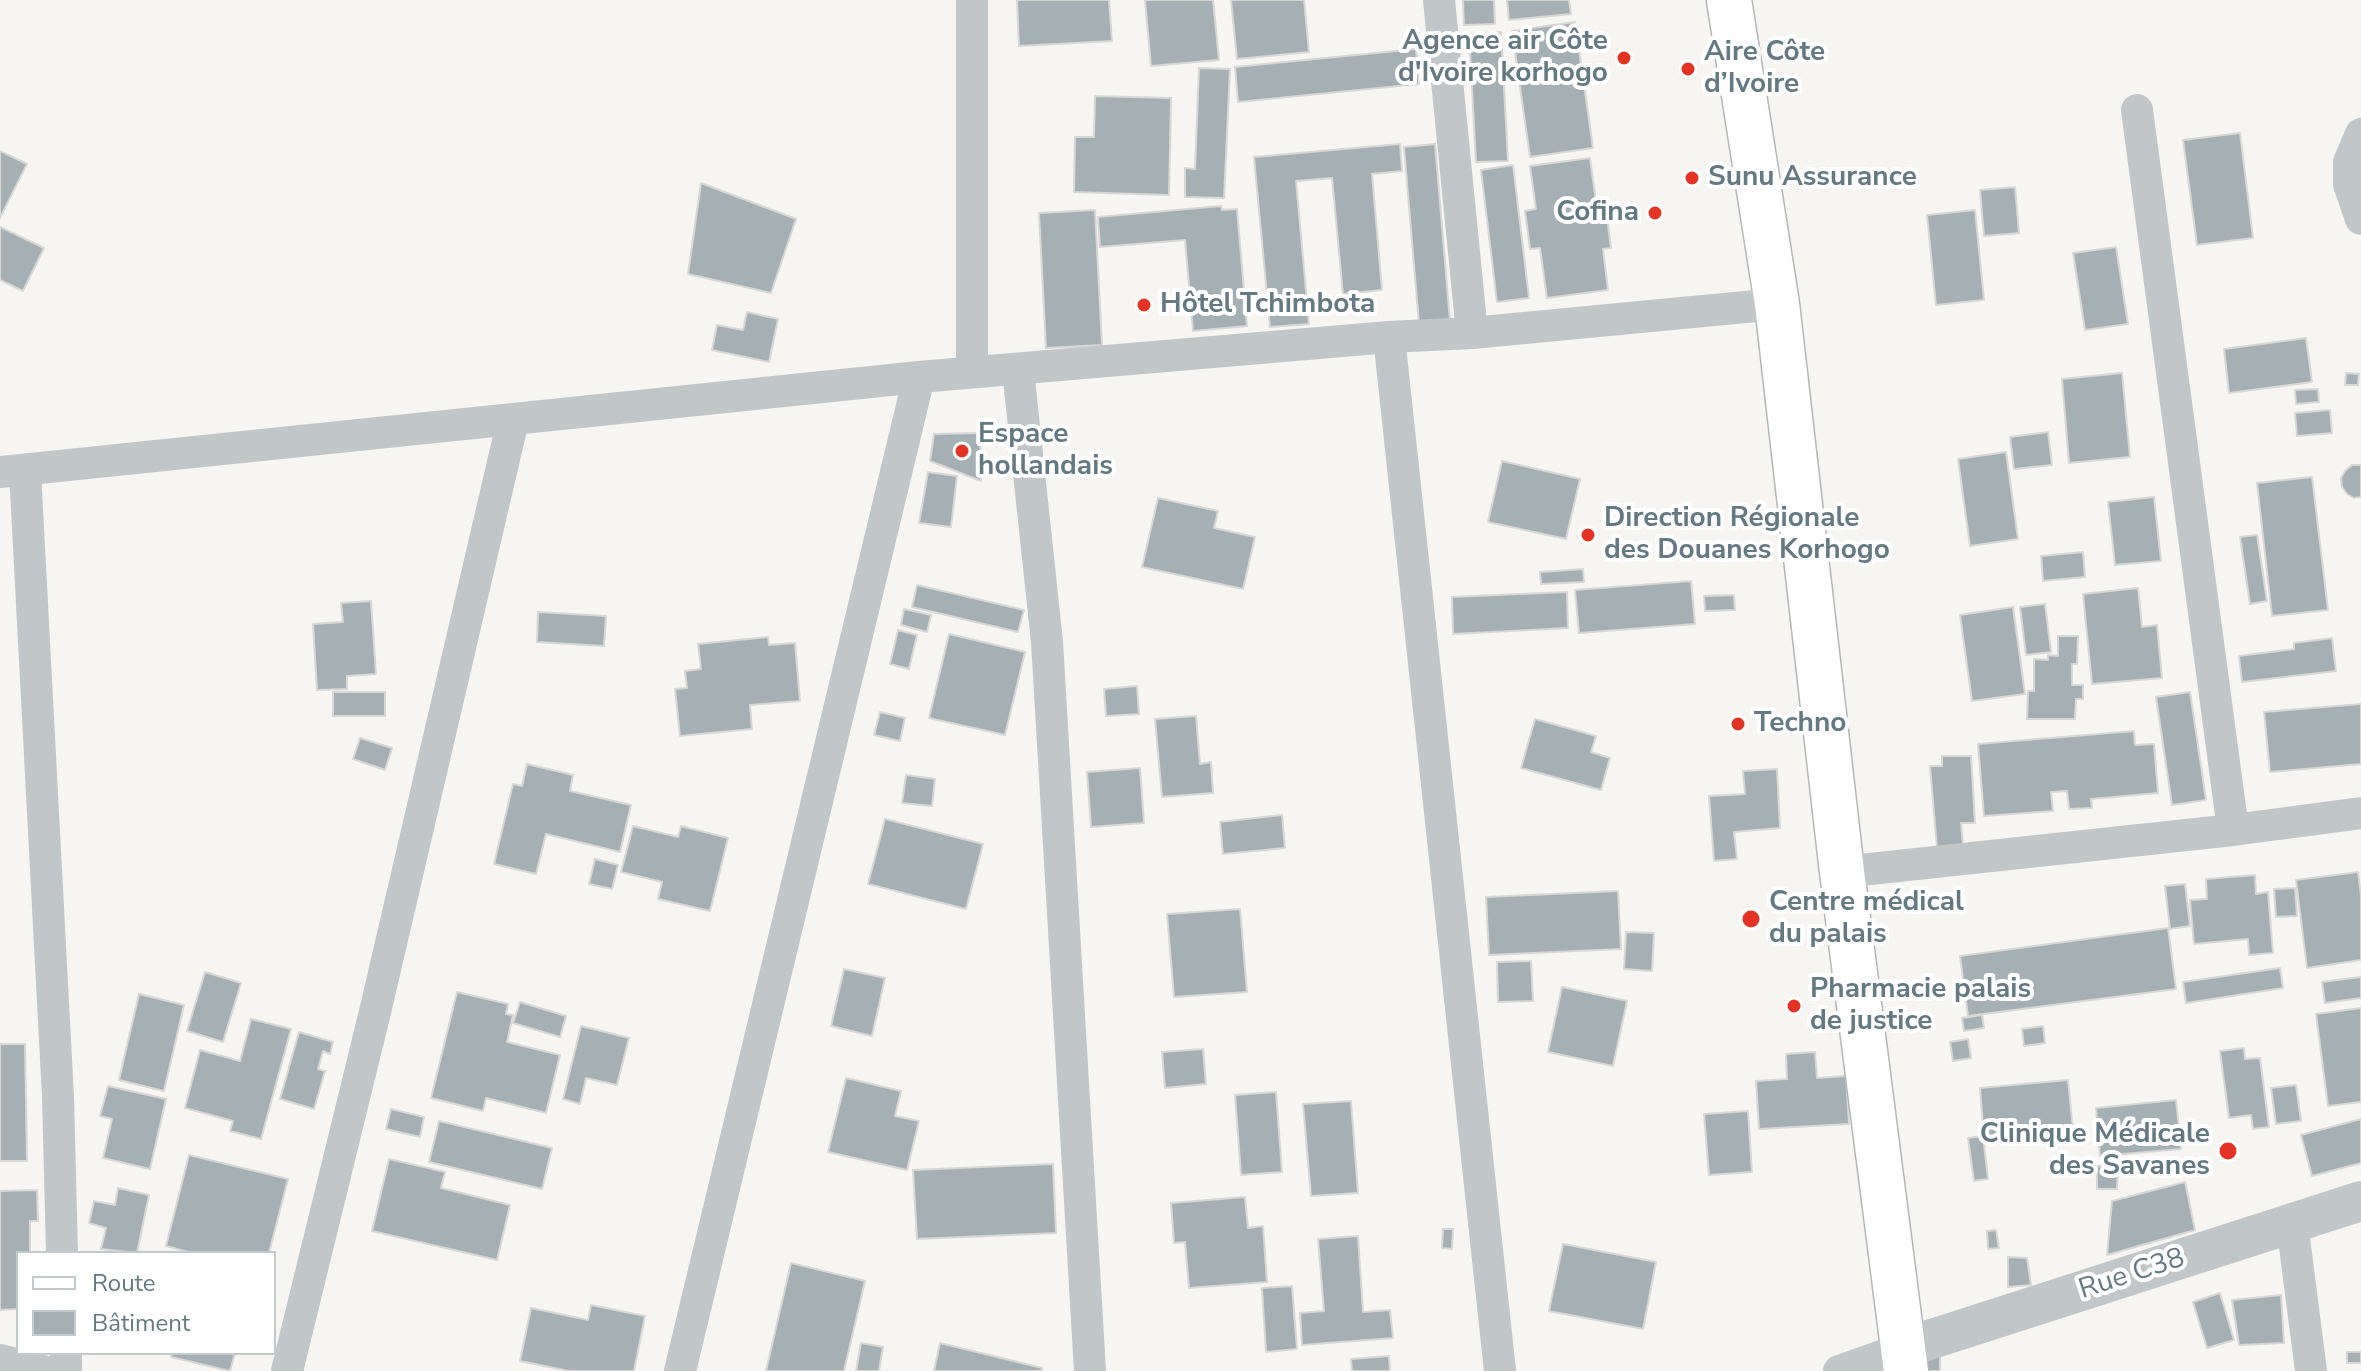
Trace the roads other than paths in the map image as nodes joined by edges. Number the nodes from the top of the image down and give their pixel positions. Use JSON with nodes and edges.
{"nodes":[{"id":1,"x":972,"y":0,"type":"edge"},
{"id":2,"x":1439,"y":0,"type":"edge"},
{"id":3,"x":1729,"y":0,"type":"edge"},
{"id":4,"x":2137,"y":110,"type":"dead end"},
{"id":5,"x":2361,"y":134,"type":"edge"},
{"id":6,"x":2361,"y":219,"type":"edge"},
{"id":7,"x":1777,"y":304,"type":"junction"},
{"id":8,"x":1472,"y":333,"type":"junction"},
{"id":9,"x":1389,"y":337,"type":"junction"},
{"id":10,"x":1018,"y":370,"type":"junction"},
{"id":11,"x":972,"y":372,"type":"junction"},
{"id":12,"x":919,"y":377,"type":"junction"},
{"id":13,"x":513,"y":420,"type":"junction"},
{"id":14,"x":13,"y":471,"type":"edge"},
{"id":15,"x":2361,"y":813,"type":"edge"},
{"id":16,"x":2233,"y":830,"type":"junction"},
{"id":17,"x":1842,"y":872,"type":"junction"},
{"id":18,"x":2361,"y":1201,"type":"edge"},
{"id":19,"x":2292,"y":1223,"type":"junction"},
{"id":20,"x":62,"y":1251,"type":"edge"},
{"id":21,"x":0,"y":1360,"type":"edge"},
{"id":22,"x":1905,"y":1360,"type":"edge"},
{"id":23,"x":43,"y":1371,"type":"edge"},
{"id":24,"x":287,"y":1371,"type":"edge"},
{"id":25,"x":680,"y":1371,"type":"edge"},
{"id":26,"x":1090,"y":1371,"type":"edge"},
{"id":27,"x":1500,"y":1371,"type":"edge"},
{"id":28,"x":1839,"y":1371,"type":"edge"},
{"id":29,"x":2311,"y":1371,"type":"edge"}],
"edges":[{"from":1,"to":11,"type":"street"},
{"from":2,"to":8,"type":"street"},
{"from":3,"to":7,"type":"main road"},
{"from":4,"to":16,"type":"street"},
{"from":5,"to":6,"type":"street"},
{"from":7,"to":8,"type":"street"},
{"from":7,"to":17,"type":"main road"},
{"from":8,"to":9,"type":"street"},
{"from":9,"to":10,"type":"street"},
{"from":9,"to":27,"type":"street"},
{"from":10,"to":11,"type":"street"},
{"from":10,"to":26,"type":"street"},
{"from":11,"to":12,"type":"street"},
{"from":12,"to":13,"type":"street"},
{"from":12,"to":25,"type":"street"},
{"from":13,"to":14,"type":"street"},
{"from":13,"to":24,"type":"street"},
{"from":14,"to":20,"type":"street"},
{"from":15,"to":16,"type":"street"},
{"from":16,"to":17,"type":"street"},
{"from":17,"to":22,"type":"main road"},
{"from":18,"to":19,"type":"street","name":"Rue C38"},
{"from":19,"to":22,"type":"street","name":"Rue C38"},
{"from":19,"to":29,"type":"street"},
{"from":21,"to":23,"type":"street"},
{"from":22,"to":28,"type":"street"}]}
